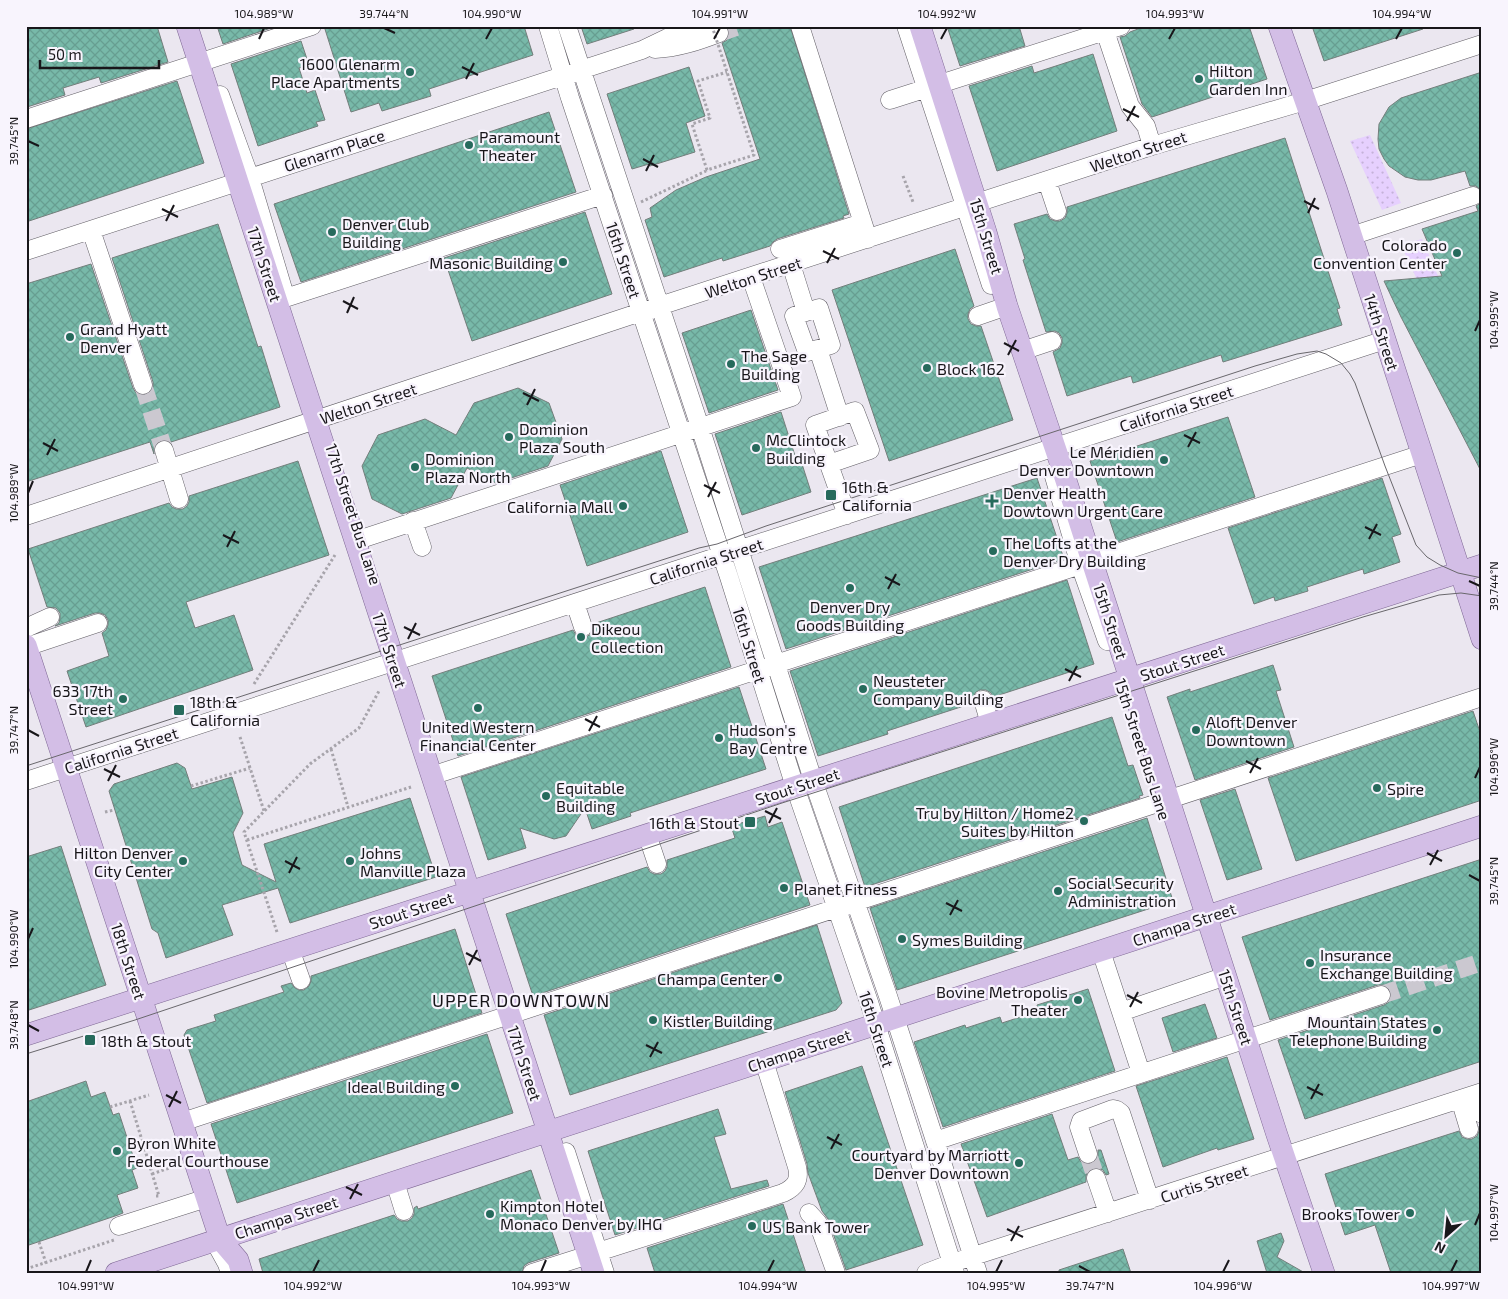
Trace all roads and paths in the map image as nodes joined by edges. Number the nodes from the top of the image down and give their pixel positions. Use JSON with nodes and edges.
{"nodes":[{"id":1,"x":187,"y":26,"type":"edge"},
{"id":2,"x":196,"y":26,"type":"edge"},
{"id":3,"x":312,"y":26,"type":"edge"},
{"id":4,"x":548,"y":26,"type":"edge"},
{"id":5,"x":567,"y":26,"type":"edge"},
{"id":6,"x":698,"y":26,"type":"edge"},
{"id":7,"x":800,"y":26,"type":"edge"},
{"id":8,"x":906,"y":26,"type":"edge"},
{"id":9,"x":920,"y":26,"type":"edge"},
{"id":10,"x":1279,"y":26,"type":"edge"},
{"id":11,"x":1113,"y":29,"type":"edge"},
{"id":12,"x":716,"y":30,"type":"edge"},
{"id":13,"x":1482,"y":44,"type":"edge"},
{"id":14,"x":642,"y":50,"type":"junction"},
{"id":15,"x":203,"y":61,"type":"junction"},
{"id":16,"x":582,"y":70,"type":"junction"},
{"id":17,"x":727,"y":72,"type":"junction"},
{"id":18,"x":564,"y":76,"type":"junction"},
{"id":19,"x":933,"y":87,"type":"junction"},
{"id":20,"x":890,"y":100,"type":"dead end"},
{"id":21,"x":1305,"y":101,"type":"junction"},
{"id":22,"x":26,"y":119,"type":"edge"},
{"id":23,"x":1152,"y":146,"type":"junction"},
{"id":24,"x":706,"y":171,"type":"dead end"},
{"id":25,"x":903,"y":176,"type":"dead end"},
{"id":26,"x":244,"y":180,"type":"junction"},
{"id":27,"x":1047,"y":181,"type":"junction"},
{"id":28,"x":603,"y":194,"type":"junction"},
{"id":29,"x":1473,"y":196,"type":"dead end"},
{"id":30,"x":647,"y":199,"type":"dead end"},
{"id":31,"x":913,"y":202,"type":"dead end"},
{"id":32,"x":972,"y":206,"type":"junction"},
{"id":33,"x":1057,"y":211,"type":"dead end"},
{"id":34,"x":92,"y":230,"type":"junction"},
{"id":35,"x":865,"y":231,"type":"junction"},
{"id":36,"x":1351,"y":236,"type":"junction"},
{"id":37,"x":780,"y":250,"type":"dead end"},
{"id":38,"x":26,"y":251,"type":"edge"},
{"id":39,"x":791,"y":264,"type":"junction"},
{"id":40,"x":751,"y":277,"type":"junction"},
{"id":41,"x":281,"y":299,"type":"junction"},
{"id":42,"x":660,"y":306,"type":"junction"},
{"id":43,"x":1003,"y":307,"type":"junction"},
{"id":44,"x":641,"y":312,"type":"junction"},
{"id":45,"x":806,"y":312,"type":"junction"},
{"id":46,"x":978,"y":316,"type":"dead end"},
{"id":47,"x":1385,"y":340,"type":"junction"},
{"id":48,"x":1052,"y":341,"type":"dead end"},
{"id":49,"x":818,"y":349,"type":"junction"},
{"id":50,"x":1022,"y":351,"type":"junction"},
{"id":51,"x":143,"y":385,"type":"tunnel mouth"},
{"id":52,"x":840,"y":417,"type":"junction"},
{"id":53,"x":319,"y":419,"type":"junction"},
{"id":54,"x":700,"y":427,"type":"junction"},
{"id":55,"x":681,"y":433,"type":"junction"},
{"id":56,"x":1050,"y":448,"type":"junction"},
{"id":57,"x":164,"y":450,"type":"tunnel mouth"},
{"id":58,"x":1422,"y":454,"type":"junction"},
{"id":59,"x":829,"y":464,"type":"junction"},
{"id":60,"x":170,"y":469,"type":"junction"},
{"id":61,"x":179,"y":499,"type":"dead end"},
{"id":62,"x":847,"y":515,"type":"junction"},
{"id":63,"x":26,"y":516,"type":"edge"},
{"id":64,"x":413,"y":521,"type":"junction"},
{"id":65,"x":359,"y":539,"type":"junction"},
{"id":66,"x":422,"y":547,"type":"dead end"},
{"id":67,"x":740,"y":550,"type":"junction"},
{"id":68,"x":335,"y":555,"type":"dead end"},
{"id":69,"x":721,"y":556,"type":"junction"},
{"id":70,"x":1086,"y":563,"type":"junction"},
{"id":71,"x":1482,"y":565,"type":"edge"},
{"id":72,"x":1460,"y":572,"type":"junction"},
{"id":73,"x":575,"y":603,"type":"junction"},
{"id":74,"x":50,"y":617,"type":"dead end"},
{"id":75,"x":98,"y":623,"type":"dead end"},
{"id":76,"x":584,"y":627,"type":"dead end"},
{"id":77,"x":26,"y":628,"type":"edge"},
{"id":78,"x":1482,"y":639,"type":"edge"},
{"id":79,"x":26,"y":646,"type":"edge"},
{"id":80,"x":399,"y":660,"type":"junction"},
{"id":81,"x":776,"y":664,"type":"junction"},
{"id":82,"x":758,"y":670,"type":"junction"},
{"id":83,"x":30,"y":675,"type":"edge"},
{"id":84,"x":1125,"y":680,"type":"junction"},
{"id":85,"x":254,"y":684,"type":"dead end"},
{"id":86,"x":380,"y":691,"type":"dead end"},
{"id":87,"x":1482,"y":698,"type":"edge"},
{"id":88,"x":982,"y":700,"type":"dead end"},
{"id":89,"x":990,"y":724,"type":"junction"},
{"id":90,"x":240,"y":737,"type":"dead end"},
{"id":91,"x":331,"y":748,"type":"junction"},
{"id":92,"x":250,"y":768,"type":"junction"},
{"id":93,"x":64,"y":769,"type":"junction"},
{"id":94,"x":436,"y":774,"type":"junction"},
{"id":95,"x":26,"y":781,"type":"edge"},
{"id":96,"x":804,"y":784,"type":"junction"},
{"id":97,"x":191,"y":786,"type":"dead end"},
{"id":98,"x":411,"y":787,"type":"dead end"},
{"id":99,"x":1164,"y":801,"type":"junction"},
{"id":100,"x":348,"y":807,"type":"junction"},
{"id":101,"x":114,"y":810,"type":"dead end"},
{"id":102,"x":264,"y":811,"type":"junction"},
{"id":103,"x":104,"y":812,"type":"dead end"},
{"id":104,"x":1482,"y":826,"type":"edge"},
{"id":105,"x":647,"y":834,"type":"junction"},
{"id":106,"x":247,"y":840,"type":"junction"},
{"id":107,"x":657,"y":864,"type":"dead end"},
{"id":108,"x":474,"y":890,"type":"junction"},
{"id":109,"x":855,"y":902,"type":"junction"},
{"id":110,"x":836,"y":908,"type":"junction"},
{"id":111,"x":1202,"y":918,"type":"junction"},
{"id":112,"x":277,"y":932,"type":"dead end"},
{"id":113,"x":290,"y":949,"type":"junction"},
{"id":114,"x":1101,"y":951,"type":"junction"},
{"id":115,"x":1222,"y":978,"type":"junction"},
{"id":116,"x":301,"y":980,"type":"dead end"},
{"id":117,"x":1381,"y":995,"type":"tunnel mouth"},
{"id":118,"x":138,"y":998,"type":"junction"},
{"id":119,"x":1121,"y":1012,"type":"junction"},
{"id":120,"x":514,"y":1014,"type":"junction"},
{"id":121,"x":895,"y":1018,"type":"junction"},
{"id":122,"x":875,"y":1025,"type":"junction"},
{"id":123,"x":26,"y":1035,"type":"edge"},
{"id":124,"x":1242,"y":1040,"type":"junction"},
{"id":125,"x":764,"y":1061,"type":"junction"},
{"id":126,"x":1141,"y":1073,"type":"junction"},
{"id":127,"x":149,"y":1095,"type":"dead end"},
{"id":128,"x":1472,"y":1095,"type":"edge"},
{"id":129,"x":130,"y":1100,"type":"junction"},
{"id":130,"x":110,"y":1107,"type":"dead end"},
{"id":131,"x":1482,"y":1114,"type":"edge"},
{"id":132,"x":182,"y":1122,"type":"junction"},
{"id":133,"x":1469,"y":1129,"type":"dead end"},
{"id":134,"x":553,"y":1131,"type":"junction"},
{"id":135,"x":935,"y":1140,"type":"junction"},
{"id":136,"x":1088,"y":1154,"type":"tunnel mouth"},
{"id":137,"x":1280,"y":1158,"type":"junction"},
{"id":138,"x":172,"y":1167,"type":"dead end"},
{"id":139,"x":152,"y":1174,"type":"junction"},
{"id":140,"x":1096,"y":1178,"type":"tunnel mouth"},
{"id":141,"x":395,"y":1182,"type":"junction"},
{"id":142,"x":159,"y":1196,"type":"dead end"},
{"id":143,"x":204,"y":1199,"type":"junction"},
{"id":144,"x":1150,"y":1200,"type":"junction"},
{"id":145,"x":404,"y":1211,"type":"dead end"},
{"id":146,"x":809,"y":1213,"type":"dead end"},
{"id":147,"x":1108,"y":1214,"type":"junction"},
{"id":148,"x":121,"y":1232,"type":"joint"},
{"id":149,"x":218,"y":1240,"type":"junction"},
{"id":150,"x":39,"y":1242,"type":"dead end"},
{"id":151,"x":593,"y":1260,"type":"edge"},
{"id":152,"x":46,"y":1262,"type":"junction"},
{"id":153,"x":976,"y":1265,"type":"edge"},
{"id":154,"x":141,"y":1268,"type":"edge"},
{"id":155,"x":954,"y":1268,"type":"edge"},
{"id":156,"x":26,"y":1269,"type":"edge"},
{"id":157,"x":116,"y":1273,"type":"edge"},
{"id":158,"x":230,"y":1273,"type":"edge"},
{"id":159,"x":242,"y":1273,"type":"edge"},
{"id":160,"x":532,"y":1273,"type":"edge"},
{"id":161,"x":605,"y":1273,"type":"edge"},
{"id":162,"x":836,"y":1273,"type":"edge"},
{"id":163,"x":926,"y":1273,"type":"edge"},
{"id":164,"x":1313,"y":1273,"type":"edge"},
{"id":165,"x":1324,"y":1273,"type":"edge"}],
"edges":[{"from":1,"to":15,"type":"main road","name":"17th Street"},
{"from":2,"to":15,"type":"street"},
{"from":3,"to":15,"type":"street"},
{"from":4,"to":18,"type":"street","name":"16th Street"},
{"from":5,"to":16,"type":"street","name":"16th Street"},
{"from":6,"to":14,"type":"street","name":"Glenarm Place"},
{"from":7,"to":35,"type":"street"},
{"from":8,"to":19,"type":"street"},
{"from":9,"to":19,"type":"main road","name":"15th Street"},
{"from":10,"to":21,"type":"main road","name":"14th Street"},
{"from":11,"to":19,"type":"street"},
{"from":11,"to":23,"type":"street"},
{"from":12,"to":14,"type":"street","name":"Glenarm Place"},
{"from":12,"to":17,"type":"path","bridge":true},
{"from":13,"to":21,"type":"street","name":"Welton Street"},
{"from":14,"to":16,"type":"street","name":"Glenarm Place"},
{"from":15,"to":22,"type":"street"},
{"from":15,"to":26,"type":"main road","name":"17th Street"},
{"from":16,"to":18,"type":"street","name":"Glenarm Place"},
{"from":16,"to":42,"type":"street","name":"16th Street"},
{"from":17,"to":17,"type":"path","bridge":true},
{"from":18,"to":26,"type":"street","name":"Glenarm Place"},
{"from":18,"to":28,"type":"street","name":"16th Street"},
{"from":19,"to":20,"type":"street"},
{"from":19,"to":32,"type":"main road","name":"15th Street"},
{"from":21,"to":23,"type":"street","name":"Welton Street"},
{"from":21,"to":36,"type":"main road","name":"14th Street"},
{"from":23,"to":27,"type":"street","name":"Welton Street"},
{"from":24,"to":30,"type":"path"},
{"from":25,"to":31,"type":"path"},
{"from":26,"to":34,"type":"street","name":"Glenarm Place"},
{"from":26,"to":41,"type":"main road","name":"17th Street"},
{"from":27,"to":32,"type":"street","name":"Welton Street"},
{"from":27,"to":33,"type":"street"},
{"from":28,"to":41,"type":"street"},
{"from":28,"to":44,"type":"street","name":"16th Street"},
{"from":29,"to":36,"type":"street"},
{"from":32,"to":35,"type":"street","name":"Welton Street"},
{"from":32,"to":43,"type":"main road","name":"15th Street"},
{"from":34,"to":38,"type":"street","name":"Glenarm Place"},
{"from":34,"to":51,"type":"street"},
{"from":35,"to":37,"type":"street"},
{"from":35,"to":39,"type":"street","name":"Welton Street"},
{"from":36,"to":47,"type":"main road","name":"14th Street"},
{"from":39,"to":40,"type":"street","name":"Welton Street"},
{"from":39,"to":45,"type":"street"},
{"from":40,"to":42,"type":"street","name":"Welton Street"},
{"from":40,"to":54,"type":"street"},
{"from":41,"to":53,"type":"main road","name":"17th Street"},
{"from":42,"to":44,"type":"street","name":"Welton Street"},
{"from":42,"to":54,"type":"street","name":"16th Street"},
{"from":43,"to":46,"type":"street"},
{"from":43,"to":50,"type":"main road","name":"15th Street"},
{"from":43,"to":56,"type":"street"},
{"from":44,"to":53,"type":"street","name":"Welton Street"},
{"from":44,"to":55,"type":"street","name":"16th Street"},
{"from":45,"to":49,"type":"street"},
{"from":45,"to":49,"type":"street"},
{"from":47,"to":56,"type":"street","name":"California Street"},
{"from":47,"to":58,"type":"main road","name":"14th Street"},
{"from":48,"to":50,"type":"street"},
{"from":49,"to":52,"type":"street"},
{"from":50,"to":56,"type":"main road","name":"15th Street"},
{"from":52,"to":59,"type":"street"},
{"from":52,"to":59,"type":"street"},
{"from":53,"to":60,"type":"street","name":"Welton Street"},
{"from":53,"to":65,"type":"main road","name":"17th Street"},
{"from":54,"to":55,"type":"street"},
{"from":54,"to":67,"type":"street","name":"16th Street"},
{"from":55,"to":64,"type":"street"},
{"from":55,"to":69,"type":"street","name":"16th Street"},
{"from":56,"to":62,"type":"street","name":"California Street"},
{"from":56,"to":70,"type":"main road","name":"15th Street"},
{"from":57,"to":60,"type":"street"},
{"from":58,"to":70,"type":"street"},
{"from":58,"to":72,"type":"main road","name":"14th Street"},
{"from":59,"to":62,"type":"street"},
{"from":60,"to":61,"type":"street"},
{"from":60,"to":63,"type":"street","name":"Welton Street"},
{"from":62,"to":67,"type":"street","name":"California Street"},
{"from":64,"to":65,"type":"street"},
{"from":64,"to":66,"type":"street"},
{"from":65,"to":80,"type":"main road","name":"17th Street"},
{"from":67,"to":69,"type":"street","name":"California Street"},
{"from":67,"to":81,"type":"street","name":"16th Street"},
{"from":68,"to":85,"type":"path"},
{"from":69,"to":73,"type":"street","name":"California Street"},
{"from":69,"to":82,"type":"street","name":"16th Street"},
{"from":70,"to":81,"type":"street"},
{"from":70,"to":84,"type":"main road","name":"15th Street"},
{"from":71,"to":72,"type":"main road","name":"Stout Street"},
{"from":72,"to":78,"type":"main road","name":"14th Street"},
{"from":72,"to":84,"type":"main road","name":"Stout Street"},
{"from":73,"to":76,"type":"street"},
{"from":73,"to":80,"type":"street","name":"California Street"},
{"from":74,"to":77,"type":"street"},
{"from":75,"to":79,"type":"street"},
{"from":79,"to":83,"type":"main road","name":"18th Street"},
{"from":80,"to":93,"type":"street","name":"California Street"},
{"from":80,"to":94,"type":"main road","name":"17th Street"},
{"from":81,"to":82,"type":"street"},
{"from":81,"to":96,"type":"street","name":"16th Street"},
{"from":82,"to":94,"type":"street"},
{"from":82,"to":96,"type":"street","name":"16th Street"},
{"from":83,"to":93,"type":"main road","name":"18th Street"},
{"from":84,"to":89,"type":"main road","name":"Stout Street"},
{"from":84,"to":99,"type":"main road","name":"15th Street"},
{"from":86,"to":91,"type":"path"},
{"from":87,"to":99,"type":"street"},
{"from":88,"to":89,"type":"street"},
{"from":89,"to":96,"type":"main road","name":"Stout Street"},
{"from":90,"to":92,"type":"path"},
{"from":91,"to":100,"type":"path"},
{"from":91,"to":102,"type":"path"},
{"from":92,"to":97,"type":"path"},
{"from":92,"to":102,"type":"path"},
{"from":93,"to":95,"type":"street","name":"California Street"},
{"from":93,"to":118,"type":"main road","name":"18th Street"},
{"from":94,"to":108,"type":"main road","name":"17th Street"},
{"from":96,"to":105,"type":"main road","name":"Stout Street"},
{"from":96,"to":109,"type":"street","name":"16th Street"},
{"from":96,"to":110,"type":"street","name":"16th Street"},
{"from":98,"to":100,"type":"path"},
{"from":99,"to":109,"type":"street"},
{"from":99,"to":111,"type":"main road","name":"15th Street"},
{"from":100,"to":106,"type":"path"},
{"from":101,"to":103,"type":"path"},
{"from":102,"to":106,"type":"path"},
{"from":104,"to":111,"type":"main road","name":"Champa Street"},
{"from":105,"to":107,"type":"street"},
{"from":105,"to":108,"type":"main road","name":"Stout Street"},
{"from":106,"to":112,"type":"path"},
{"from":108,"to":113,"type":"main road","name":"Stout Street"},
{"from":108,"to":120,"type":"main road","name":"17th Street"},
{"from":108,"to":120,"type":"street","name":"17th Street"},
{"from":109,"to":110,"type":"street"},
{"from":109,"to":121,"type":"street","name":"16th Street"},
{"from":110,"to":120,"type":"street"},
{"from":110,"to":122,"type":"street","name":"16th Street"},
{"from":111,"to":114,"type":"main road","name":"Champa Street"},
{"from":111,"to":115,"type":"main road","name":"15th Street"},
{"from":113,"to":116,"type":"street"},
{"from":113,"to":118,"type":"main road","name":"Stout Street"},
{"from":114,"to":119,"type":"street"},
{"from":114,"to":121,"type":"main road","name":"Champa Street"},
{"from":115,"to":119,"type":"street"},
{"from":115,"to":124,"type":"main road","name":"15th Street"},
{"from":117,"to":124,"type":"street"},
{"from":118,"to":123,"type":"main road","name":"Stout Street"},
{"from":118,"to":132,"type":"main road","name":"18th Street"},
{"from":118,"to":143,"type":"street"},
{"from":119,"to":126,"type":"street"},
{"from":120,"to":132,"type":"street"},
{"from":120,"to":134,"type":"main road","name":"17th Street"},
{"from":121,"to":122,"type":"main road","name":"Champa Street"},
{"from":121,"to":135,"type":"street","name":"16th Street"},
{"from":122,"to":125,"type":"main road","name":"Champa Street"},
{"from":122,"to":155,"type":"street","name":"16th Street"},
{"from":124,"to":126,"type":"street"},
{"from":124,"to":137,"type":"main road","name":"15th Street"},
{"from":125,"to":134,"type":"main road","name":"Champa Street"},
{"from":125,"to":151,"type":"street"},
{"from":126,"to":135,"type":"street"},
{"from":127,"to":129,"type":"path"},
{"from":128,"to":131,"type":"street"},
{"from":128,"to":133,"type":"street"},
{"from":128,"to":137,"type":"street","name":"Curtis Street"},
{"from":129,"to":130,"type":"path"},
{"from":129,"to":139,"type":"path"},
{"from":132,"to":143,"type":"main road","name":"18th Street"},
{"from":134,"to":141,"type":"main road","name":"Champa Street"},
{"from":134,"to":151,"type":"main road","name":"17th Street"},
{"from":135,"to":153,"type":"street","name":"16th Street"},
{"from":136,"to":144,"type":"street"},
{"from":137,"to":144,"type":"street","name":"Curtis Street"},
{"from":137,"to":164,"type":"street"},
{"from":137,"to":165,"type":"main road","name":"15th Street"},
{"from":138,"to":139,"type":"path"},
{"from":139,"to":142,"type":"path"},
{"from":140,"to":147,"type":"street"},
{"from":141,"to":145,"type":"street"},
{"from":141,"to":149,"type":"main road","name":"Champa Street"},
{"from":143,"to":148,"type":"street"},
{"from":143,"to":149,"type":"main road","name":"18th Street"},
{"from":144,"to":147,"type":"street","name":"Curtis Street"},
{"from":146,"to":162,"type":"street"},
{"from":147,"to":153,"type":"street","name":"Curtis Street"},
{"from":148,"to":152,"type":"path"},
{"from":149,"to":154,"type":"main road","name":"Champa Street"},
{"from":149,"to":158,"type":"street"},
{"from":149,"to":159,"type":"main road","name":"18th Street"},
{"from":150,"to":152,"type":"path"},
{"from":151,"to":160,"type":"street"},
{"from":151,"to":161,"type":"street","name":"17th Street"},
{"from":152,"to":156,"type":"path"},
{"from":153,"to":155,"type":"street","name":"Curtis Street"},
{"from":154,"to":157,"type":"main road","name":"Champa Street"},
{"from":155,"to":163,"type":"street","name":"Curtis Street"}]}
